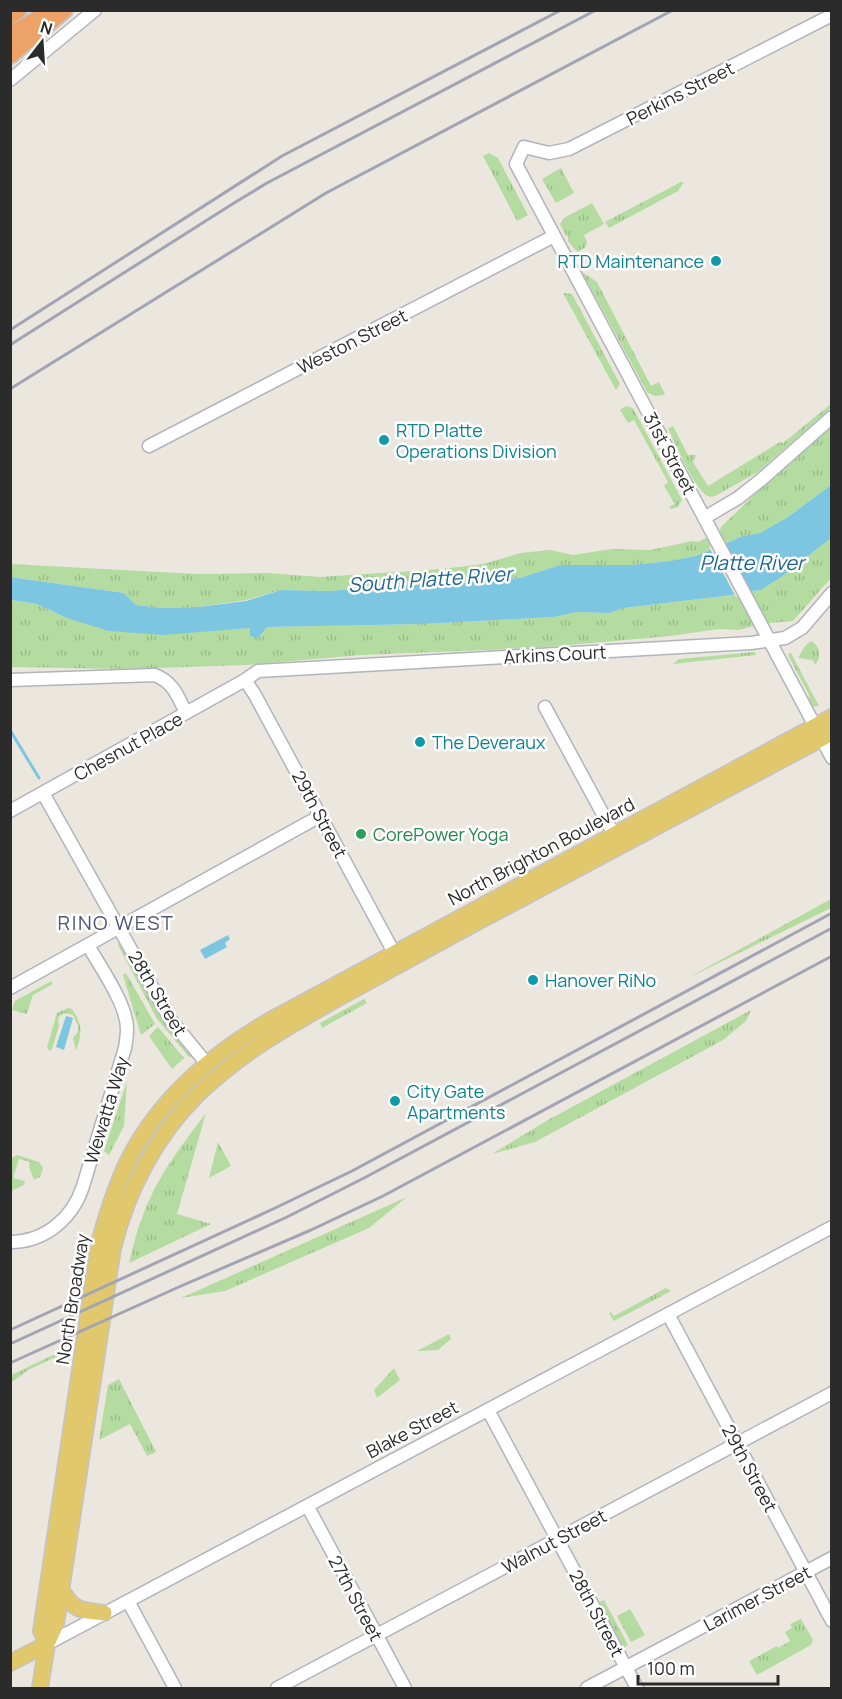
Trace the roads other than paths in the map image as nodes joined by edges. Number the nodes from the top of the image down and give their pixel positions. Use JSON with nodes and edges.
{"nodes":[{"id":1,"x":18,"y":10,"type":"edge"},
{"id":2,"x":54,"y":10,"type":"edge"},
{"id":3,"x":64,"y":10,"type":"edge"},
{"id":4,"x":95,"y":10,"type":"edge"},
{"id":5,"x":831,"y":15,"type":"edge"},
{"id":6,"x":10,"y":16,"type":"edge"},
{"id":7,"x":10,"y":35,"type":"edge"},
{"id":8,"x":10,"y":55,"type":"edge"},
{"id":9,"x":10,"y":80,"type":"edge"},
{"id":10,"x":524,"y":147,"type":"joint"},
{"id":11,"x":554,"y":236,"type":"junction"},
{"id":12,"x":831,"y":417,"type":"edge"},
{"id":13,"x":149,"y":446,"type":"dead end"},
{"id":14,"x":704,"y":518,"type":"junction"},
{"id":15,"x":831,"y":593,"type":"edge"},
{"id":16,"x":769,"y":640,"type":"junction"},
{"id":17,"x":10,"y":680,"type":"edge"},
{"id":18,"x":245,"y":680,"type":"junction"},
{"id":19,"x":545,"y":707,"type":"dead end"},
{"id":20,"x":186,"y":713,"type":"junction"},
{"id":21,"x":831,"y":717,"type":"edge"},
{"id":22,"x":822,"y":733,"type":"edge"},
{"id":23,"x":831,"y":758,"type":"edge"},
{"id":24,"x":43,"y":793,"type":"junction"},
{"id":25,"x":10,"y":811,"type":"edge"},
{"id":26,"x":320,"y":816,"type":"junction"},
{"id":27,"x":617,"y":840,"type":"junction"},
{"id":28,"x":120,"y":928,"type":"junction"},
{"id":29,"x":87,"y":945,"type":"junction"},
{"id":30,"x":397,"y":958,"type":"junction"},
{"id":31,"x":10,"y":988,"type":"edge"},
{"id":32,"x":273,"y":1027,"type":"junction"},
{"id":33,"x":207,"y":1064,"type":"junction"},
{"id":34,"x":831,"y":1227,"type":"edge"},
{"id":35,"x":10,"y":1242,"type":"edge"},
{"id":36,"x":668,"y":1314,"type":"junction"},
{"id":37,"x":831,"y":1393,"type":"edge"},
{"id":38,"x":488,"y":1410,"type":"junction"},
{"id":39,"x":737,"y":1443,"type":"junction"},
{"id":40,"x":308,"y":1507,"type":"junction"},
{"id":41,"x":557,"y":1539,"type":"junction"},
{"id":42,"x":831,"y":1558,"type":"edge"},
{"id":43,"x":805,"y":1572,"type":"junction"},
{"id":44,"x":61,"y":1589,"type":"junction"},
{"id":45,"x":128,"y":1601,"type":"junction"},
{"id":46,"x":104,"y":1613,"type":"junction"},
{"id":47,"x":831,"y":1621,"type":"edge"},
{"id":48,"x":376,"y":1635,"type":"junction"},
{"id":49,"x":47,"y":1644,"type":"junction"},
{"id":50,"x":10,"y":1663,"type":"edge"},
{"id":51,"x":626,"y":1668,"type":"junction"},
{"id":52,"x":40,"y":1689,"type":"edge"},
{"id":53,"x":175,"y":1689,"type":"edge"},
{"id":54,"x":276,"y":1689,"type":"edge"},
{"id":55,"x":405,"y":1689,"type":"edge"},
{"id":56,"x":587,"y":1689,"type":"edge"},
{"id":57,"x":637,"y":1689,"type":"edge"}],
"edges":[{"from":1,"to":6,"type":"highway"},
{"from":2,"to":7,"type":"highway"},
{"from":3,"to":8,"type":"highway"},
{"from":4,"to":9,"type":"street"},
{"from":5,"to":10,"type":"street","name":"Perkins Street"},
{"from":10,"to":11,"type":"street","name":"31st Street"},
{"from":11,"to":13,"type":"street","name":"Weston Street"},
{"from":11,"to":14,"type":"street","name":"31st Street"},
{"from":12,"to":14,"type":"street"},
{"from":14,"to":16,"type":"street","name":"31st Street"},
{"from":15,"to":16,"type":"street","name":"Arkins Court"},
{"from":16,"to":18,"type":"street","name":"Arkins Court"},
{"from":16,"to":22,"type":"street","name":"31st Street"},
{"from":17,"to":20,"type":"street"},
{"from":18,"to":20,"type":"street","name":"Chesnut Place"},
{"from":18,"to":26,"type":"street","name":"29th Street"},
{"from":19,"to":27,"type":"street"},
{"from":20,"to":24,"type":"street","name":"Chesnut Place"},
{"from":21,"to":22,"type":"main road","name":"North Brighton Boulevard"},
{"from":22,"to":23,"type":"street","name":"31st Street"},
{"from":22,"to":27,"type":"main road","name":"North Brighton Boulevard"},
{"from":24,"to":25,"type":"street","name":"Chesnut Place"},
{"from":24,"to":28,"type":"street","name":"28th Street"},
{"from":26,"to":28,"type":"street"},
{"from":26,"to":30,"type":"street","name":"29th Street"},
{"from":27,"to":30,"type":"main road","name":"North Brighton Boulevard"},
{"from":28,"to":29,"type":"street"},
{"from":28,"to":33,"type":"street","name":"28th Street"},
{"from":29,"to":31,"type":"street"},
{"from":29,"to":35,"type":"street","name":"Wewatta Way"},
{"from":30,"to":32,"type":"main road","name":"North Brighton Boulevard"},
{"from":32,"to":33,"type":"main road","name":"North Broadway"},
{"from":32,"to":44,"type":"main road","name":"North Broadway"},
{"from":33,"to":49,"type":"main road","name":"North Broadway"},
{"from":34,"to":36,"type":"street","name":"Blake Street"},
{"from":36,"to":38,"type":"street","name":"Blake Street"},
{"from":36,"to":39,"type":"street","name":"29th Street"},
{"from":37,"to":39,"type":"street","name":"Walnut Street"},
{"from":38,"to":40,"type":"street","name":"Blake Street"},
{"from":38,"to":41,"type":"street","name":"28th Street"},
{"from":39,"to":41,"type":"street","name":"Walnut Street"},
{"from":39,"to":43,"type":"street","name":"29th Street"},
{"from":40,"to":45,"type":"street","name":"Blake Street"},
{"from":40,"to":48,"type":"street","name":"27th Street"},
{"from":41,"to":48,"type":"street","name":"Walnut Street"},
{"from":41,"to":51,"type":"street","name":"28th Street"},
{"from":42,"to":43,"type":"street","name":"Larimer Street"},
{"from":43,"to":47,"type":"street","name":"29th Street"},
{"from":43,"to":51,"type":"street","name":"Larimer Street"},
{"from":44,"to":46,"type":"main road"},
{"from":44,"to":49,"type":"main road","name":"North Broadway"},
{"from":45,"to":46,"type":"street","name":"Blake Street"},
{"from":45,"to":53,"type":"street"},
{"from":46,"to":49,"type":"street","name":"Blake Street"},
{"from":48,"to":54,"type":"street","name":"Walnut Street"},
{"from":48,"to":55,"type":"street","name":"27th Street"},
{"from":49,"to":50,"type":"main road","name":"Blake Street"},
{"from":49,"to":52,"type":"main road","name":"North Broadway"},
{"from":51,"to":56,"type":"street","name":"Larimer Street"},
{"from":51,"to":57,"type":"street","name":"28th Street"}]}
